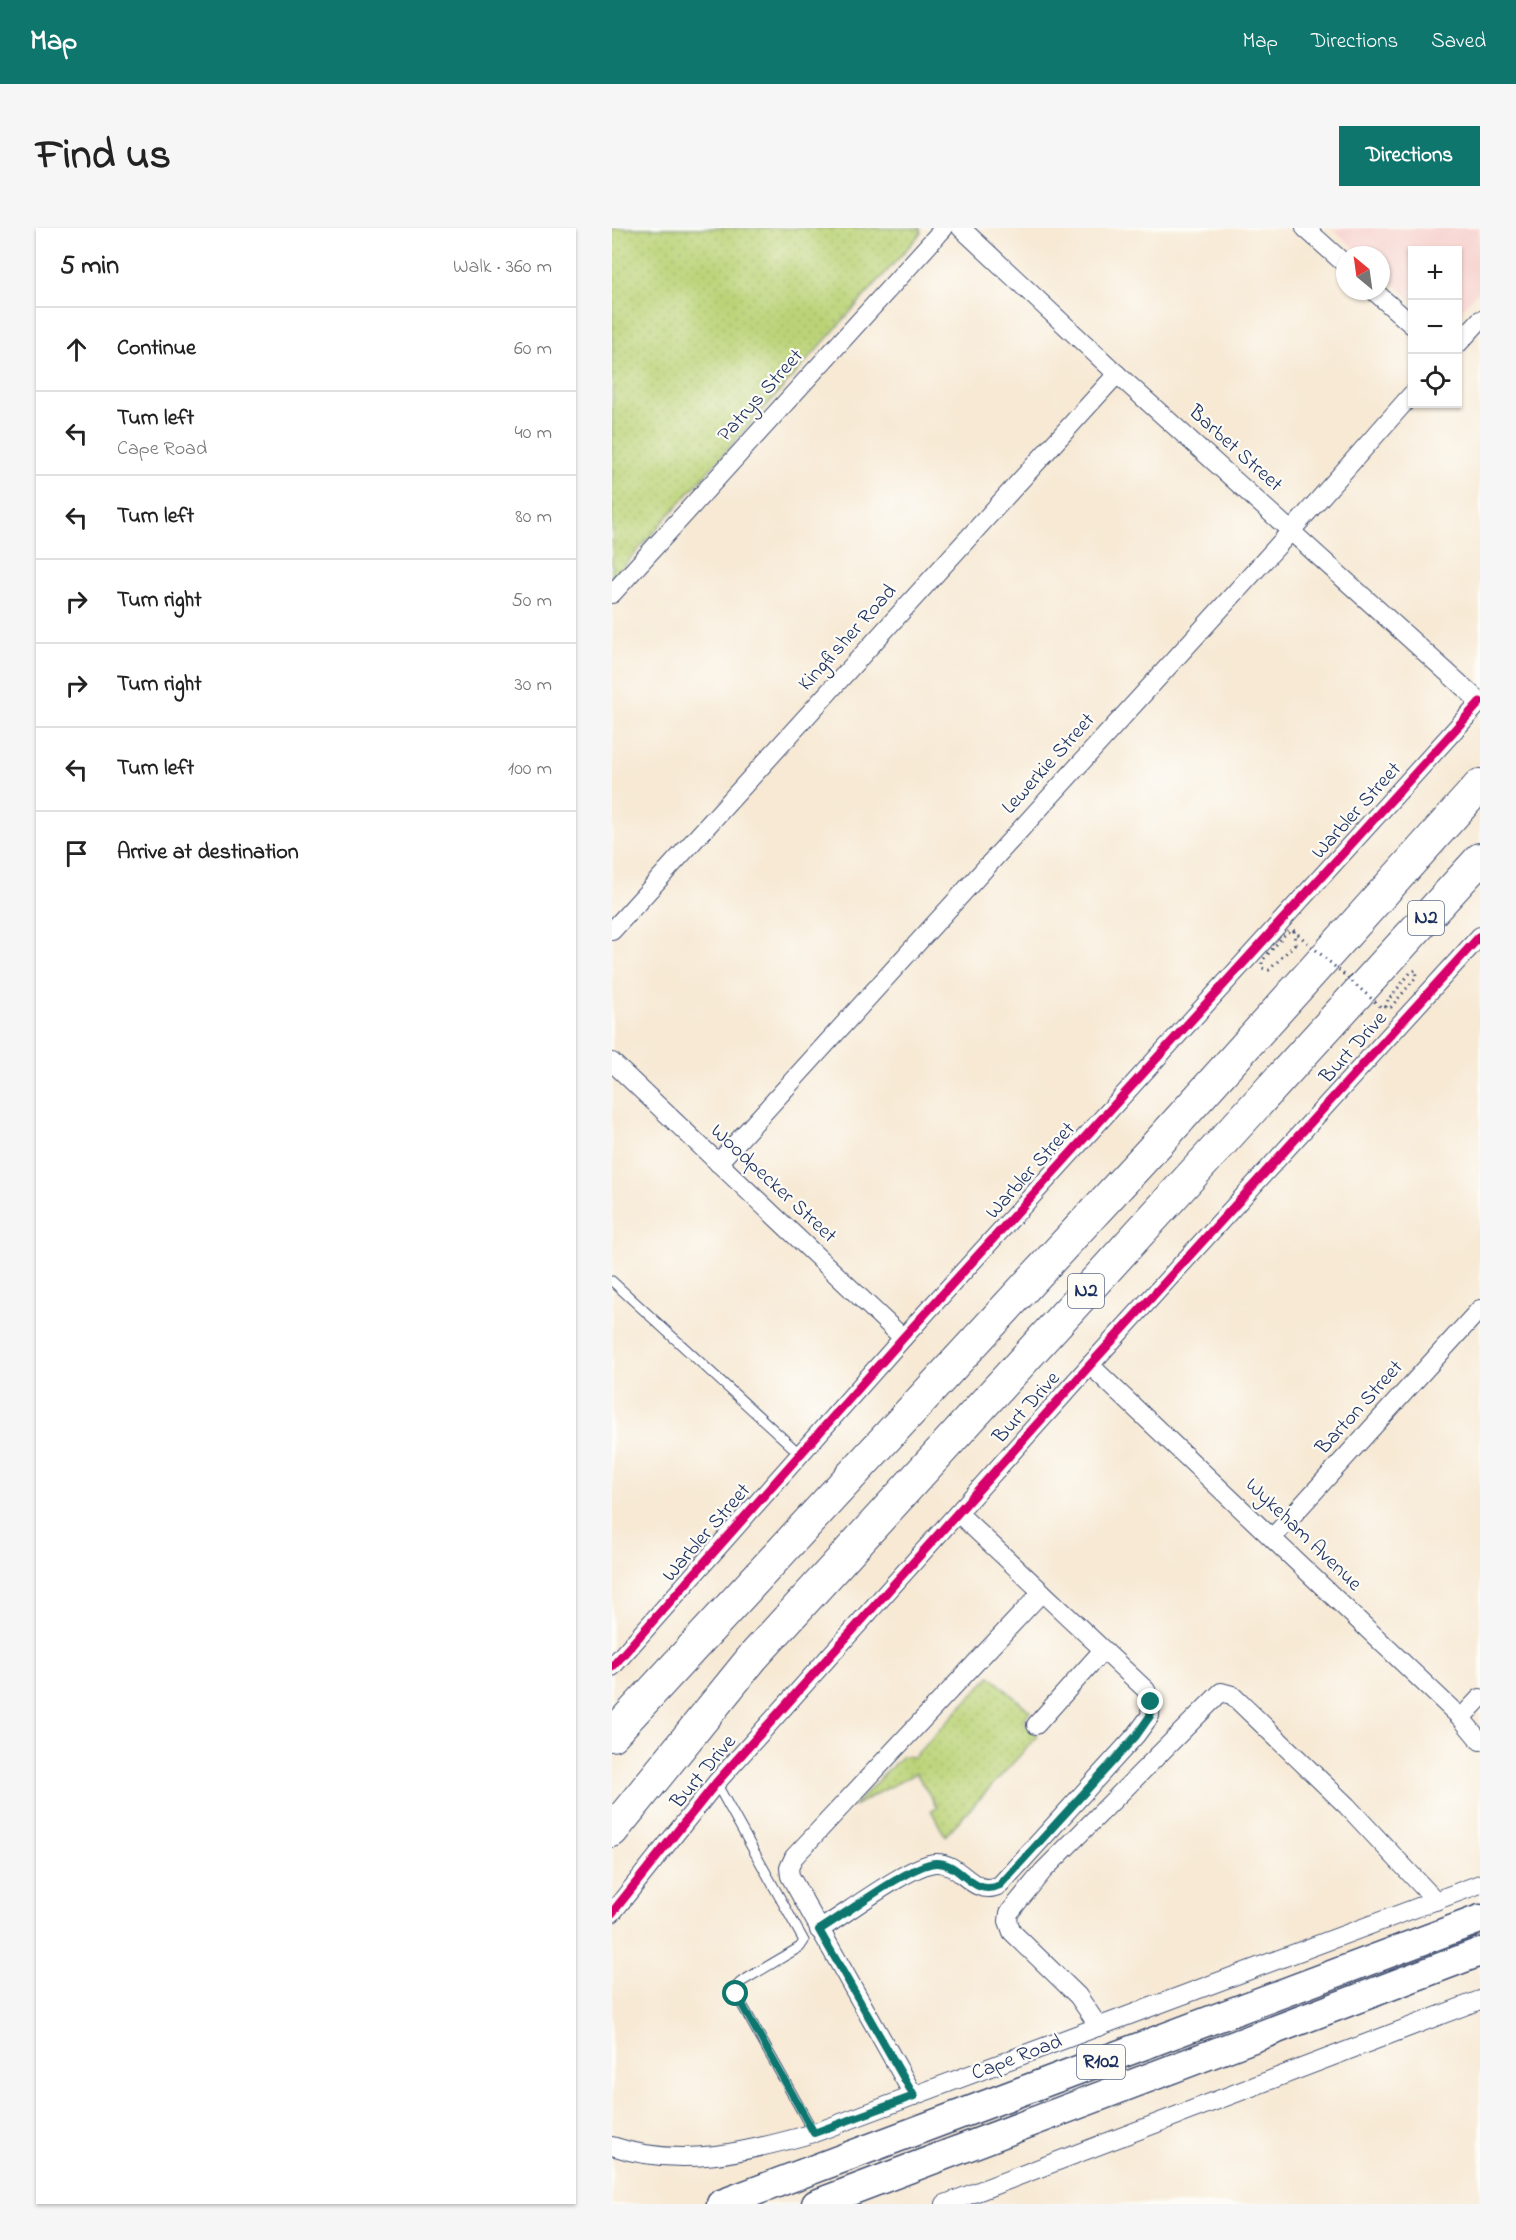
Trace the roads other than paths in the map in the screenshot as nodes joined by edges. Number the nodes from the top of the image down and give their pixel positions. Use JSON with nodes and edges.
{"nodes":[{"id":1,"x":944,"y":228,"type":"edge"},
{"id":2,"x":961,"y":228,"type":"edge"},
{"id":3,"x":1305,"y":228,"type":"edge"},
{"id":4,"x":1336,"y":256,"type":"edge"},
{"id":5,"x":1384,"y":300,"type":"edge"},
{"id":6,"x":1480,"y":320,"type":"edge"},
{"id":7,"x":1408,"y":321,"type":"edge"},
{"id":8,"x":1462,"y":340,"type":"edge"},
{"id":9,"x":1116,"y":374,"type":"junction"},
{"id":10,"x":1408,"y":400,"type":"edge"},
{"id":11,"x":1292,"y":530,"type":"junction"},
{"id":12,"x":612,"y":594,"type":"edge"},
{"id":13,"x":1480,"y":702,"type":"edge"},
{"id":14,"x":1475,"y":790,"type":"edge"},
{"id":15,"x":1480,"y":859,"type":"edge"},
{"id":16,"x":612,"y":931,"type":"edge"},
{"id":17,"x":1480,"y":936,"type":"edge"},
{"id":18,"x":612,"y":1062,"type":"edge"},
{"id":19,"x":718,"y":1163,"type":"junction"},
{"id":20,"x":612,"y":1281,"type":"edge"},
{"id":21,"x":1480,"y":1309,"type":"edge"},
{"id":22,"x":903,"y":1338,"type":"junction"},
{"id":23,"x":1090,"y":1365,"type":"junction"},
{"id":24,"x":800,"y":1454,"type":"junction"},
{"id":25,"x":958,"y":1513,"type":"junction"},
{"id":26,"x":1273,"y":1537,"type":"junction"},
{"id":27,"x":1042,"y":1592,"type":"junction"},
{"id":28,"x":1103,"y":1650,"type":"junction"},
{"id":29,"x":612,"y":1667,"type":"edge"},
{"id":30,"x":1480,"y":1698,"type":"edge"},
{"id":31,"x":1461,"y":1718,"type":"junction"},
{"id":32,"x":1035,"y":1725,"type":"dead end"},
{"id":33,"x":616,"y":1731,"type":"edge"},
{"id":34,"x":1480,"y":1741,"type":"edge"},
{"id":35,"x":716,"y":1783,"type":"junction"},
{"id":36,"x":612,"y":1831,"type":"edge"},
{"id":37,"x":1480,"y":1884,"type":"edge"},
{"id":38,"x":1436,"y":1902,"type":"junction"},
{"id":39,"x":612,"y":1914,"type":"edge"},
{"id":40,"x":1480,"y":1919,"type":"edge"},
{"id":41,"x":819,"y":1930,"type":"junction"},
{"id":42,"x":1480,"y":1952,"type":"edge"},
{"id":43,"x":1480,"y":2000,"type":"edge"},
{"id":44,"x":1099,"y":2027,"type":"junction"},
{"id":45,"x":914,"y":2096,"type":"junction"},
{"id":46,"x":814,"y":2133,"type":"junction"},
{"id":47,"x":612,"y":2146,"type":"edge"},
{"id":48,"x":722,"y":2204,"type":"edge"},
{"id":49,"x":816,"y":2204,"type":"edge"},
{"id":50,"x":945,"y":2204,"type":"edge"}],
"edges":[{"from":1,"to":12,"type":"street","name":"Patrys Street"},
{"from":2,"to":9,"type":"street","name":"Barbet Street"},
{"from":3,"to":4,"type":"street"},
{"from":5,"to":7,"type":"street"},
{"from":6,"to":8,"type":"street"},
{"from":9,"to":11,"type":"street","name":"Barbet Street"},
{"from":9,"to":16,"type":"street","name":"Kingfisher Road"},
{"from":10,"to":11,"type":"street","name":"Lewerkie Street"},
{"from":11,"to":13,"type":"street","name":"Barbet Street"},
{"from":11,"to":19,"type":"street","name":"Lewerkie Street"},
{"from":13,"to":22,"type":"street","name":"Warbler Street"},
{"from":14,"to":33,"type":"highway","number":"N2"},
{"from":15,"to":36,"type":"highway","number":"N2"},
{"from":17,"to":23,"type":"street","name":"Burt Drive"},
{"from":18,"to":19,"type":"street","name":"Woodpecker Street"},
{"from":19,"to":22,"type":"street","name":"Woodpecker Street"},
{"from":20,"to":24,"type":"lane"},
{"from":21,"to":26,"type":"street","name":"Barton Street"},
{"from":22,"to":24,"type":"street","name":"Warbler Street"},
{"from":23,"to":25,"type":"street","name":"Burt Drive"},
{"from":23,"to":26,"type":"street","name":"Wykeham Avenue"},
{"from":24,"to":29,"type":"street","name":"Warbler Street"},
{"from":25,"to":27,"type":"street"},
{"from":25,"to":35,"type":"street","name":"Burt Drive"},
{"from":26,"to":31,"type":"street","name":"Wykeham Avenue"},
{"from":27,"to":28,"type":"street"},
{"from":27,"to":41,"type":"street"},
{"from":28,"to":32,"type":"street"},
{"from":28,"to":41,"type":"street"},
{"from":30,"to":31,"type":"street"},
{"from":31,"to":34,"type":"street","name":"Wykeham Avenue"},
{"from":35,"to":39,"type":"street","name":"Burt Drive"},
{"from":35,"to":46,"type":"lane"},
{"from":37,"to":38,"type":"street","name":"Cape Road"},
{"from":38,"to":44,"type":"street","name":"Cape Road"},
{"from":38,"to":44,"type":"street"},
{"from":40,"to":48,"type":"main road","name":"Cape Road","number":"R102"},
{"from":41,"to":45,"type":"street"},
{"from":42,"to":49,"type":"main road","number":"R102"},
{"from":43,"to":50,"type":"street"},
{"from":44,"to":45,"type":"street","name":"Cape Road"},
{"from":45,"to":46,"type":"street","name":"Cape Road"},
{"from":46,"to":47,"type":"street","name":"Cape Road"}]}
